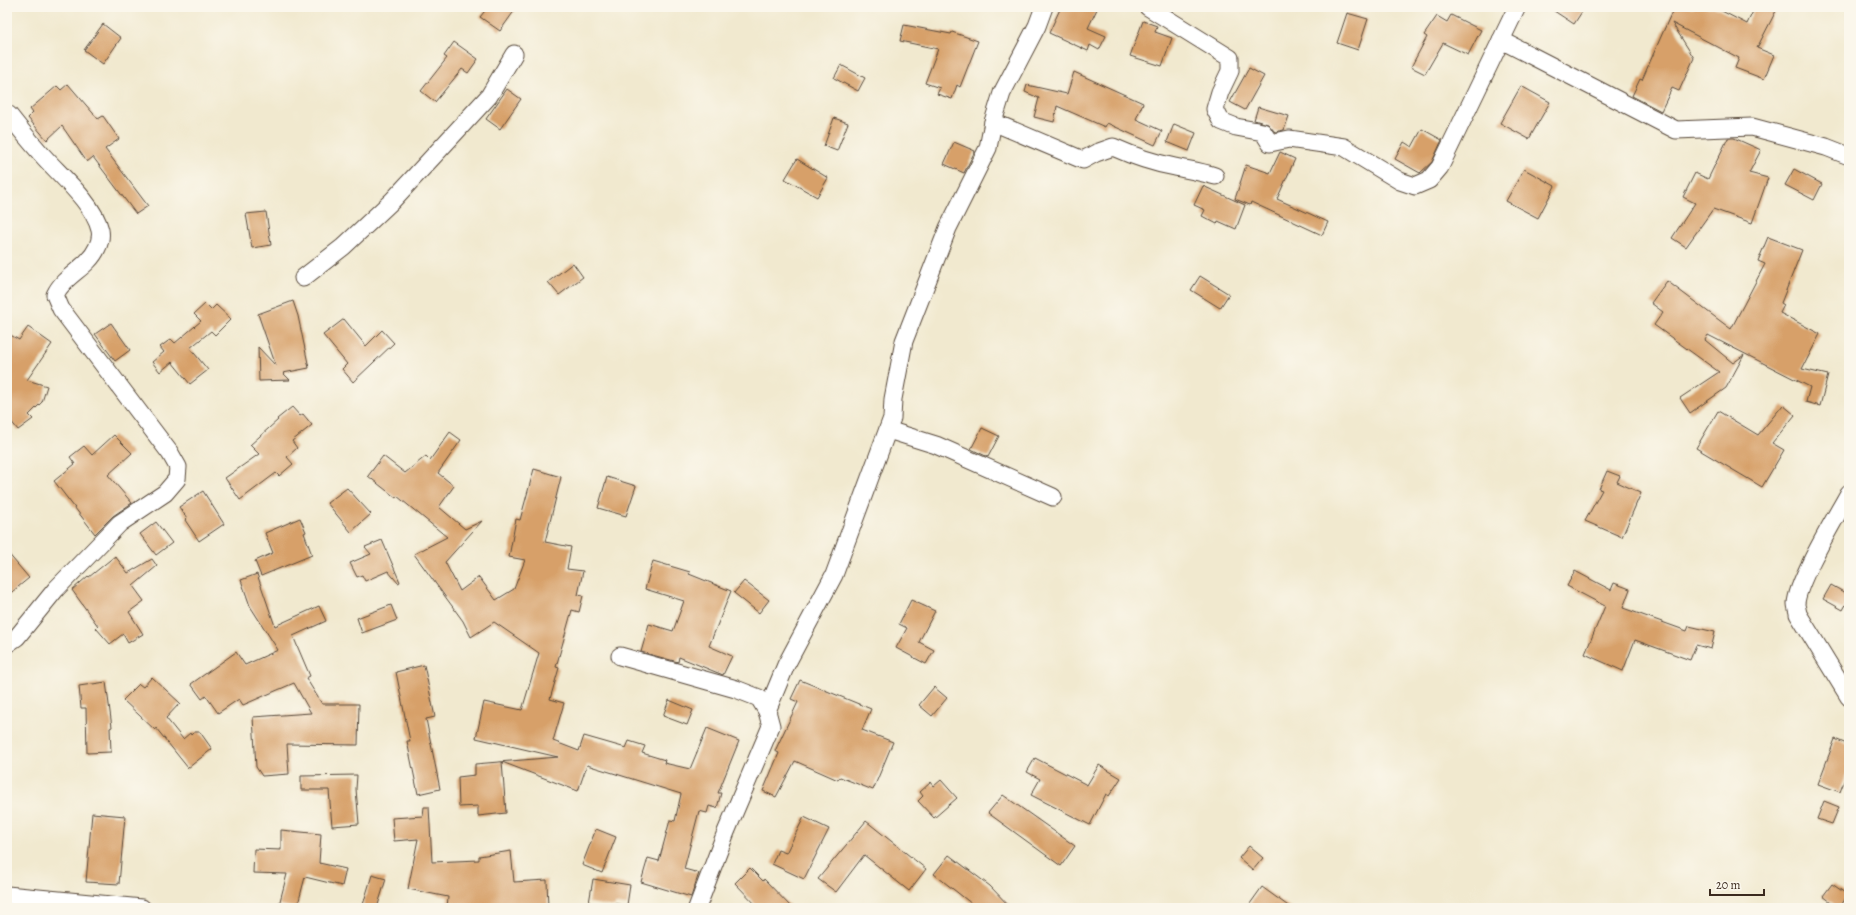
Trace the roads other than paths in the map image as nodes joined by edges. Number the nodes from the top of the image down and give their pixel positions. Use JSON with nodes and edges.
{"nodes":[{"id":1,"x":1044,"y":7,"type":"edge"},
{"id":2,"x":1148,"y":7,"type":"edge"},
{"id":3,"x":1517,"y":7,"type":"edge"},
{"id":4,"x":1501,"y":40,"type":"junction"},
{"id":5,"x":514,"y":54,"type":"dead end"},
{"id":6,"x":9,"y":115,"type":"dead end"},
{"id":7,"x":993,"y":122,"type":"junction"},
{"id":8,"x":1849,"y":156,"type":"edge"},
{"id":9,"x":1216,"y":176,"type":"dead end"},
{"id":10,"x":303,"y":278,"type":"dead end"},
{"id":11,"x":888,"y":430,"type":"junction"},
{"id":12,"x":1849,"y":493,"type":"edge"},
{"id":13,"x":1053,"y":497,"type":"dead end"},
{"id":14,"x":7,"y":644,"type":"edge"},
{"id":15,"x":620,"y":656,"type":"dead end"},
{"id":16,"x":1849,"y":697,"type":"edge"},
{"id":17,"x":767,"y":711,"type":"junction"},
{"id":18,"x":7,"y":895,"type":"edge"},
{"id":19,"x":142,"y":908,"type":"edge"},
{"id":20,"x":697,"y":908,"type":"edge"}],
"edges":[{"from":1,"to":7,"type":"street"},
{"from":2,"to":4,"type":"street"},
{"from":3,"to":4,"type":"street"},
{"from":4,"to":8,"type":"street"},
{"from":5,"to":10,"type":"street"},
{"from":6,"to":14,"type":"street"},
{"from":7,"to":9,"type":"street"},
{"from":7,"to":11,"type":"street"},
{"from":11,"to":13,"type":"street"},
{"from":11,"to":17,"type":"street"},
{"from":12,"to":16,"type":"street"},
{"from":15,"to":17,"type":"street"},
{"from":17,"to":20,"type":"street"},
{"from":18,"to":19,"type":"street"}]}
